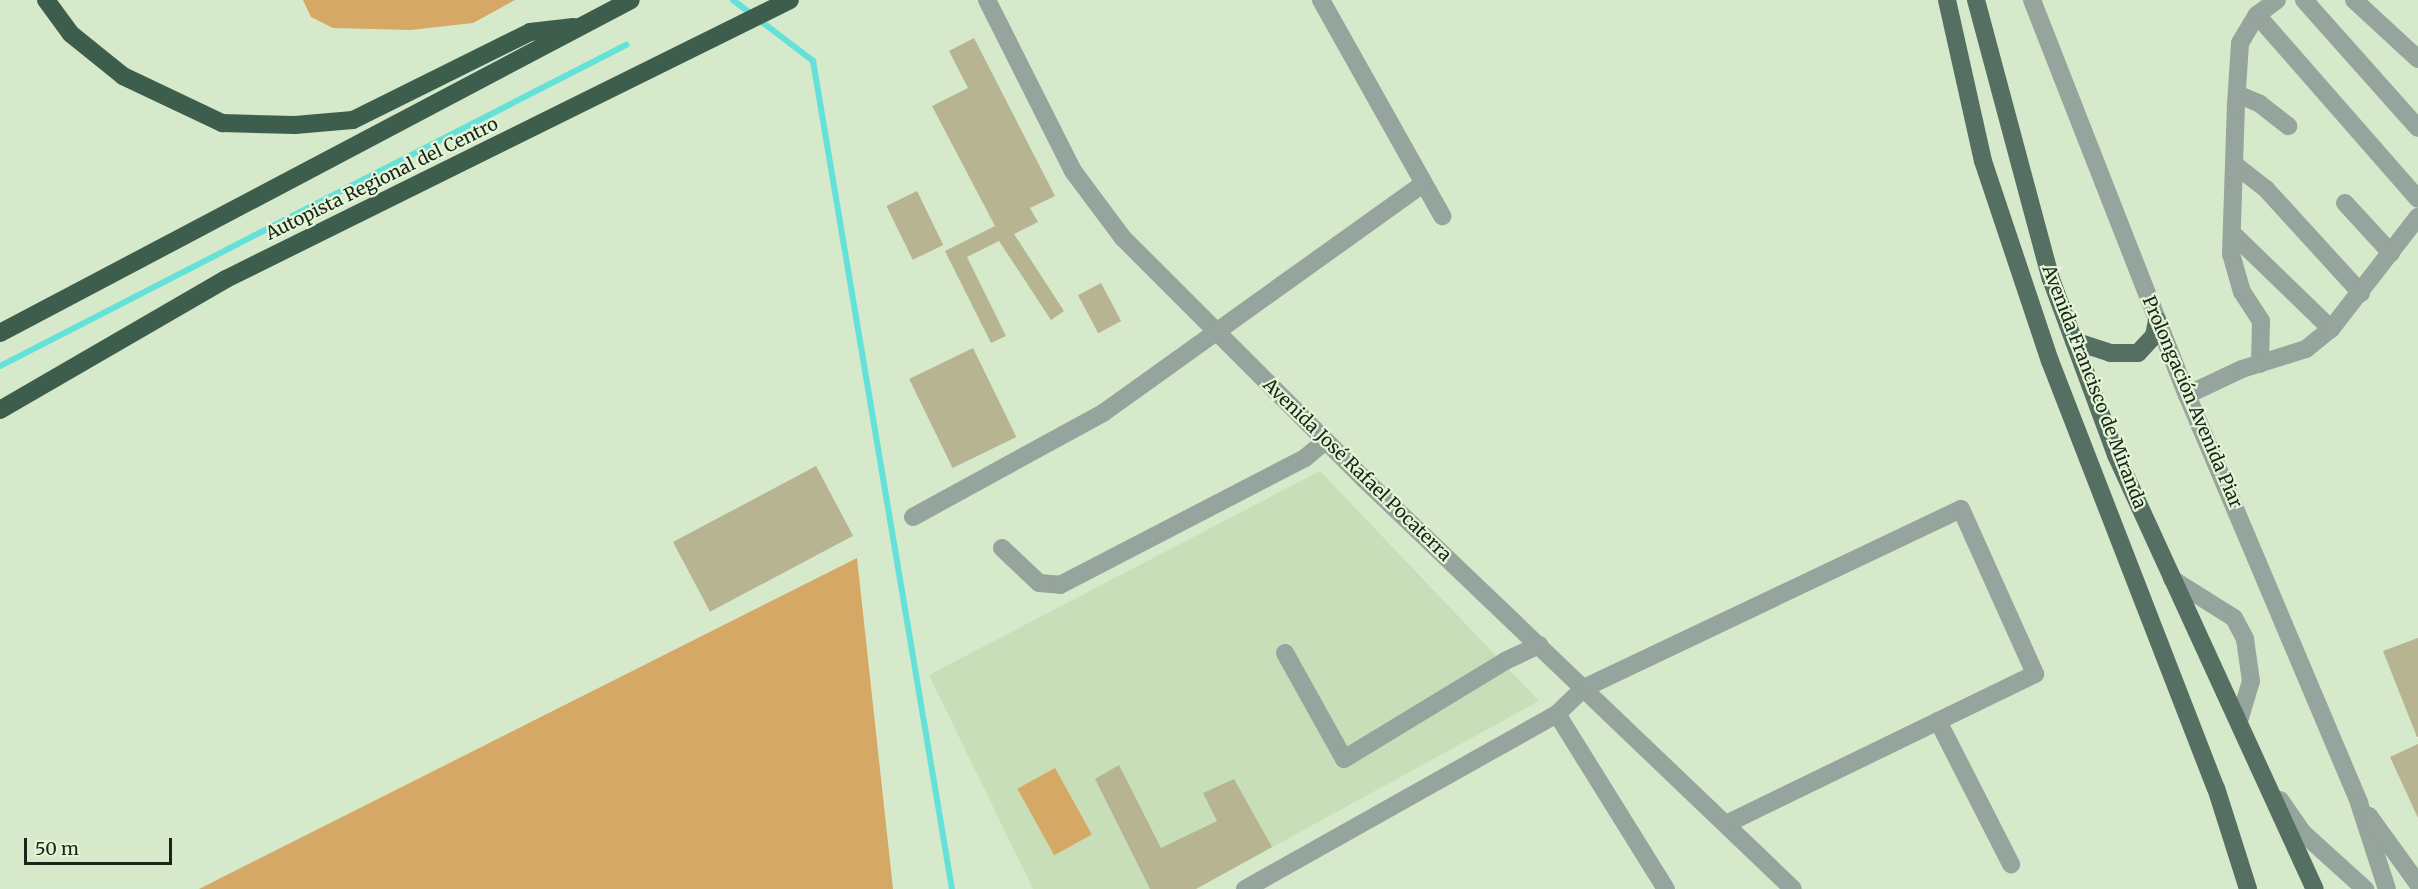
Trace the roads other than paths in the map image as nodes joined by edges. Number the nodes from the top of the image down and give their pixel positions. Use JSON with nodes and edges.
{"nodes":[{"id":1,"x":46,"y":0,"type":"edge"},
{"id":2,"x":631,"y":0,"type":"edge"},
{"id":3,"x":790,"y":0,"type":"edge"},
{"id":4,"x":987,"y":0,"type":"edge"},
{"id":5,"x":1321,"y":0,"type":"edge"},
{"id":6,"x":1947,"y":0,"type":"edge"},
{"id":7,"x":1976,"y":0,"type":"edge"},
{"id":8,"x":2032,"y":0,"type":"edge"},
{"id":9,"x":2277,"y":0,"type":"edge"},
{"id":10,"x":2304,"y":0,"type":"edge"},
{"id":11,"x":2354,"y":0,"type":"edge"},
{"id":12,"x":2257,"y":15,"type":"junction"},
{"id":13,"x":585,"y":26,"type":"junction"},
{"id":14,"x":2418,"y":60,"type":"edge"},
{"id":15,"x":2237,"y":94,"type":"junction"},
{"id":16,"x":2288,"y":126,"type":"dead end"},
{"id":17,"x":2418,"y":128,"type":"edge"},
{"id":18,"x":2234,"y":164,"type":"junction"},
{"id":19,"x":1424,"y":184,"type":"junction"},
{"id":20,"x":2418,"y":199,"type":"edge"},
{"id":21,"x":2345,"y":203,"type":"dead end"},
{"id":22,"x":1442,"y":216,"type":"dead end"},
{"id":23,"x":2418,"y":217,"type":"edge"},
{"id":24,"x":2232,"y":233,"type":"junction"},
{"id":25,"x":2391,"y":253,"type":"junction"},
{"id":26,"x":2361,"y":293,"type":"junction"},
{"id":27,"x":2157,"y":320,"type":"junction"},
{"id":28,"x":2331,"y":329,"type":"junction"},
{"id":29,"x":0,"y":333,"type":"edge"},
{"id":30,"x":1219,"y":334,"type":"junction"},
{"id":31,"x":2074,"y":341,"type":"junction"},
{"id":32,"x":2260,"y":364,"type":"junction"},
{"id":33,"x":2187,"y":394,"type":"junction"},
{"id":34,"x":0,"y":410,"type":"edge"},
{"id":35,"x":1325,"y":441,"type":"junction"},
{"id":36,"x":913,"y":517,"type":"dead end"},
{"id":37,"x":1002,"y":548,"type":"dead end"},
{"id":38,"x":2172,"y":579,"type":"junction"},
{"id":39,"x":1539,"y":645,"type":"junction"},
{"id":40,"x":1285,"y":653,"type":"dead end"},
{"id":41,"x":1584,"y":688,"type":"junction"},
{"id":42,"x":1557,"y":714,"type":"junction"},
{"id":43,"x":1938,"y":721,"type":"junction"},
{"id":44,"x":2239,"y":721,"type":"junction"},
{"id":45,"x":2260,"y":768,"type":"junction"},
{"id":46,"x":2359,"y":802,"type":"junction"},
{"id":47,"x":1726,"y":824,"type":"junction"},
{"id":48,"x":2011,"y":864,"type":"dead end"},
{"id":49,"x":2412,"y":866,"type":"edge"},
{"id":50,"x":2418,"y":884,"type":"edge"},
{"id":51,"x":1657,"y":886,"type":"edge"},
{"id":52,"x":1245,"y":889,"type":"edge"},
{"id":53,"x":1793,"y":889,"type":"edge"},
{"id":54,"x":2248,"y":889,"type":"edge"},
{"id":55,"x":2315,"y":889,"type":"edge"},
{"id":56,"x":2365,"y":889,"type":"edge"},
{"id":57,"x":2387,"y":889,"type":"edge"}],
"edges":[{"from":1,"to":13,"type":"highway"},
{"from":2,"to":13,"type":"highway","name":"Autopista Regional del Centro"},
{"from":3,"to":34,"type":"highway","name":"Autopista Regional del Centro"},
{"from":4,"to":30,"type":"street","name":"Avenida José Rafael Pocaterra"},
{"from":5,"to":19,"type":"street"},
{"from":6,"to":54,"type":"main road","name":"Avenida Francisco de Miranda"},
{"from":7,"to":31,"type":"main road","name":"Avenida Francisco de Miranda"},
{"from":8,"to":27,"type":"street","name":"Prolongación Avenida Piar"},
{"from":9,"to":12,"type":"street"},
{"from":10,"to":17,"type":"street"},
{"from":11,"to":14,"type":"street"},
{"from":12,"to":15,"type":"street"},
{"from":12,"to":20,"type":"street"},
{"from":13,"to":29,"type":"highway","name":"Autopista Regional del Centro"},
{"from":15,"to":16,"type":"street"},
{"from":15,"to":18,"type":"street"},
{"from":18,"to":24,"type":"street"},
{"from":18,"to":26,"type":"street"},
{"from":19,"to":22,"type":"street"},
{"from":19,"to":30,"type":"street"},
{"from":21,"to":25,"type":"street"},
{"from":23,"to":25,"type":"street"},
{"from":24,"to":28,"type":"street"},
{"from":24,"to":32,"type":"street"},
{"from":25,"to":26,"type":"street"},
{"from":26,"to":28,"type":"street"},
{"from":27,"to":31,"type":"main road"},
{"from":27,"to":33,"type":"street","name":"Prolongación Avenida Piar"},
{"from":28,"to":32,"type":"street"},
{"from":30,"to":35,"type":"street","name":"Avenida José Rafael Pocaterra"},
{"from":30,"to":36,"type":"street"},
{"from":31,"to":38,"type":"main road","name":"Avenida Francisco de Miranda"},
{"from":32,"to":33,"type":"street"},
{"from":33,"to":46,"type":"street","name":"Prolongación Avenida Piar"},
{"from":35,"to":37,"type":"street"},
{"from":35,"to":39,"type":"street","name":"Avenida José Rafael Pocaterra"},
{"from":38,"to":44,"type":"main road","name":"Avenida Francisco de Miranda"},
{"from":38,"to":44,"type":"street"},
{"from":39,"to":40,"type":"street"},
{"from":39,"to":41,"type":"street","name":"Avenida José Rafael Pocaterra"},
{"from":41,"to":42,"type":"street"},
{"from":41,"to":43,"type":"street"},
{"from":41,"to":47,"type":"street","name":"Avenida José Rafael Pocaterra"},
{"from":42,"to":51,"type":"street"},
{"from":42,"to":52,"type":"street"},
{"from":43,"to":47,"type":"street"},
{"from":43,"to":48,"type":"street"},
{"from":44,"to":45,"type":"main road","name":"Avenida Francisco de Miranda"},
{"from":45,"to":55,"type":"main road","name":"Avenida Francisco de Miranda"},
{"from":45,"to":56,"type":"street"},
{"from":46,"to":49,"type":"street"},
{"from":46,"to":57,"type":"street"},
{"from":47,"to":53,"type":"street","name":"Avenida José Rafael Pocaterra"},
{"from":49,"to":50,"type":"street"}]}
